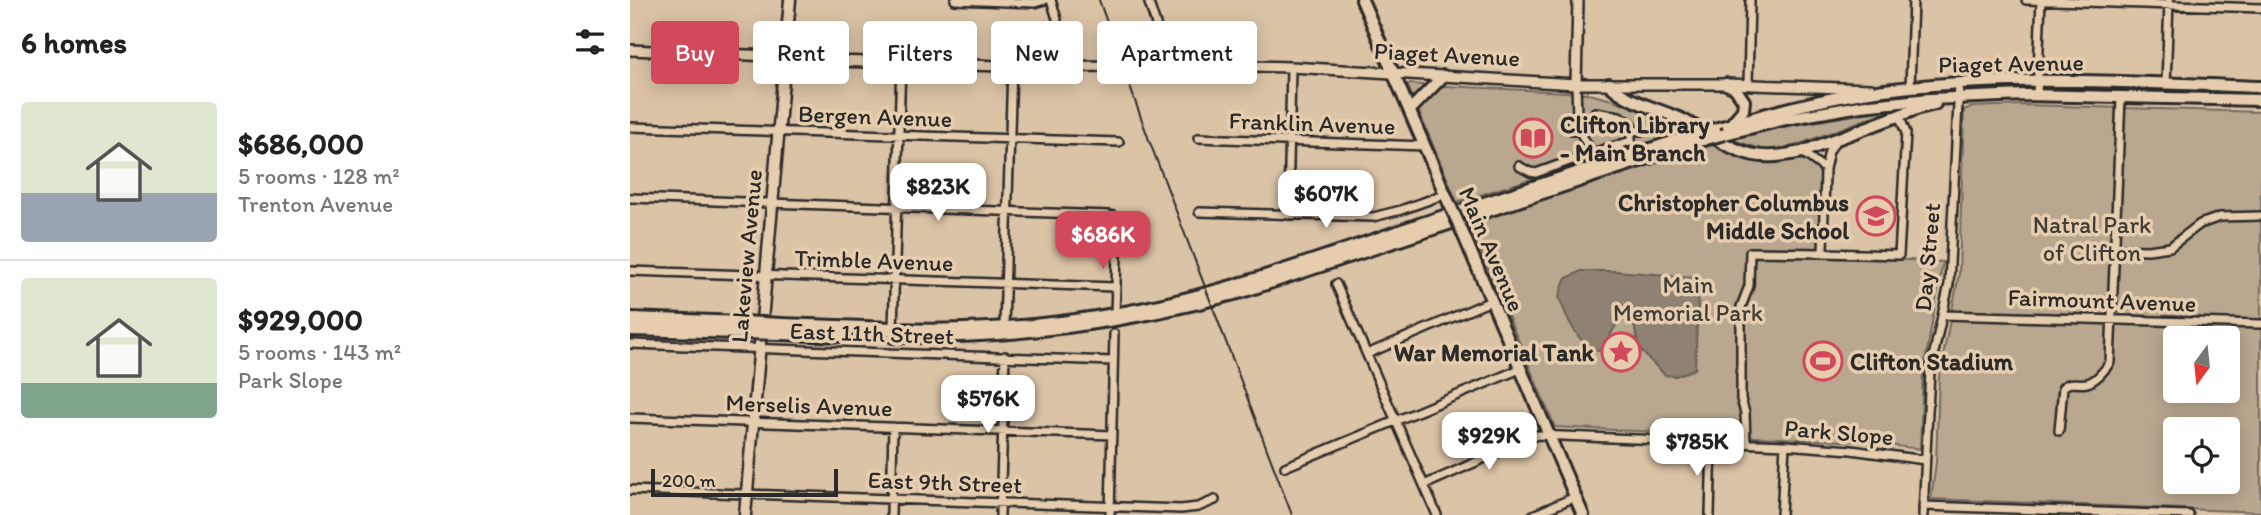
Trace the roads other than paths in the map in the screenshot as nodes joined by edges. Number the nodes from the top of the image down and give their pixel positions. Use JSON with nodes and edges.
{"nodes":[{"id":1,"x":790,"y":0,"type":"edge"},
{"id":2,"x":955,"y":0,"type":"edge"},
{"id":3,"x":1045,"y":0,"type":"edge"},
{"id":4,"x":1051,"y":0,"type":"edge"},
{"id":5,"x":1148,"y":0,"type":"edge"},
{"id":6,"x":1362,"y":0,"type":"edge"},
{"id":7,"x":1578,"y":0,"type":"edge"},
{"id":8,"x":1750,"y":0,"type":"edge"},
{"id":9,"x":1913,"y":0,"type":"edge"},
{"id":10,"x":2026,"y":0,"type":"edge"},
{"id":11,"x":2041,"y":0,"type":"edge"},
{"id":12,"x":2169,"y":2,"type":"edge"},
{"id":13,"x":2261,"y":8,"type":"edge"},
{"id":14,"x":1057,"y":19,"type":"dead end"},
{"id":15,"x":788,"y":21,"type":"edge"},
{"id":16,"x":1155,"y":21,"type":"edge"},
{"id":17,"x":630,"y":50,"type":"edge"},
{"id":18,"x":753,"y":56,"type":"edge"},
{"id":19,"x":1257,"y":66,"type":"edge"},
{"id":20,"x":1291,"y":67,"type":"junction"},
{"id":21,"x":1394,"y":73,"type":"junction"},
{"id":22,"x":1443,"y":76,"type":"junction"},
{"id":23,"x":2039,"y":80,"type":"junction"},
{"id":24,"x":783,"y":84,"type":"edge"},
{"id":25,"x":901,"y":84,"type":"edge"},
{"id":26,"x":1012,"y":84,"type":"edge"},
{"id":27,"x":1576,"y":84,"type":"junction"},
{"id":28,"x":1726,"y":84,"type":"junction"},
{"id":29,"x":1959,"y":84,"type":"junction"},
{"id":30,"x":2166,"y":84,"type":"junction"},
{"id":31,"x":1748,"y":85,"type":"junction"},
{"id":32,"x":1910,"y":87,"type":"junction"},
{"id":33,"x":2261,"y":87,"type":"edge"},
{"id":34,"x":1613,"y":88,"type":"junction"},
{"id":35,"x":1887,"y":90,"type":"junction"},
{"id":36,"x":2037,"y":95,"type":"junction"},
{"id":37,"x":2121,"y":97,"type":"junction"},
{"id":38,"x":1958,"y":99,"type":"junction"},
{"id":39,"x":2261,"y":100,"type":"edge"},
{"id":40,"x":1861,"y":106,"type":"junction"},
{"id":41,"x":1410,"y":110,"type":"junction"},
{"id":42,"x":1595,"y":112,"type":"dead end"},
{"id":43,"x":1899,"y":115,"type":"junction"},
{"id":44,"x":1577,"y":116,"type":"junction"},
{"id":45,"x":1585,"y":124,"type":"junction"},
{"id":46,"x":630,"y":127,"type":"edge"},
{"id":47,"x":1724,"y":129,"type":"junction"},
{"id":48,"x":1631,"y":130,"type":"junction"},
{"id":49,"x":1642,"y":131,"type":"dead end"},
{"id":50,"x":778,"y":132,"type":"junction"},
{"id":51,"x":1580,"y":132,"type":"junction"},
{"id":52,"x":900,"y":136,"type":"junction"},
{"id":53,"x":1198,"y":138,"type":"dead end"},
{"id":54,"x":1010,"y":139,"type":"junction"},
{"id":55,"x":1836,"y":139,"type":"junction"},
{"id":56,"x":1290,"y":141,"type":"junction"},
{"id":57,"x":1119,"y":142,"type":"dead end"},
{"id":58,"x":1425,"y":146,"type":"junction"},
{"id":59,"x":1802,"y":152,"type":"junction"},
{"id":60,"x":1592,"y":153,"type":"junction"},
{"id":61,"x":1519,"y":166,"type":"dead end"},
{"id":62,"x":1825,"y":169,"type":"junction"},
{"id":63,"x":630,"y":198,"type":"edge"},
{"id":64,"x":1448,"y":198,"type":"junction"},
{"id":65,"x":772,"y":203,"type":"junction"},
{"id":66,"x":898,"y":208,"type":"junction"},
{"id":67,"x":1007,"y":212,"type":"junction"},
{"id":68,"x":1199,"y":212,"type":"dead end"},
{"id":69,"x":1288,"y":215,"type":"junction"},
{"id":70,"x":2261,"y":216,"type":"edge"},
{"id":71,"x":2115,"y":249,"type":"junction"},
{"id":72,"x":1823,"y":253,"type":"junction"},
{"id":73,"x":630,"y":271,"type":"edge"},
{"id":74,"x":766,"y":276,"type":"junction"},
{"id":75,"x":895,"y":280,"type":"junction"},
{"id":76,"x":1005,"y":284,"type":"junction"},
{"id":77,"x":1336,"y":284,"type":"dead end"},
{"id":78,"x":1116,"y":287,"type":"junction"},
{"id":79,"x":1491,"y":301,"type":"junction"},
{"id":80,"x":1943,"y":315,"type":"junction"},
{"id":81,"x":1118,"y":317,"type":"junction"},
{"id":82,"x":630,"y":319,"type":"edge"},
{"id":83,"x":2112,"y":319,"type":"junction"},
{"id":84,"x":2261,"y":324,"type":"edge"},
{"id":85,"x":1004,"y":327,"type":"junction"},
{"id":86,"x":742,"y":328,"type":"junction"},
{"id":87,"x":630,"y":329,"type":"edge"},
{"id":88,"x":893,"y":333,"type":"junction"},
{"id":89,"x":1114,"y":334,"type":"joint"},
{"id":90,"x":630,"y":344,"type":"edge"},
{"id":91,"x":760,"y":348,"type":"junction"},
{"id":92,"x":1367,"y":354,"type":"junction"},
{"id":93,"x":1005,"y":356,"type":"junction"},
{"id":94,"x":1113,"y":361,"type":"junction"},
{"id":95,"x":1520,"y":369,"type":"junction"},
{"id":96,"x":630,"y":418,"type":"edge"},
{"id":97,"x":1397,"y":419,"type":"junction"},
{"id":98,"x":753,"y":422,"type":"junction"},
{"id":99,"x":893,"y":427,"type":"junction"},
{"id":100,"x":2059,"y":430,"type":"dead end"},
{"id":101,"x":1002,"y":431,"type":"junction"},
{"id":102,"x":1112,"y":435,"type":"junction"},
{"id":103,"x":1549,"y":435,"type":"junction"},
{"id":104,"x":1713,"y":441,"type":"junction"},
{"id":105,"x":1746,"y":443,"type":"junction"},
{"id":106,"x":1785,"y":446,"type":"junction"},
{"id":107,"x":1925,"y":460,"type":"junction"},
{"id":108,"x":1284,"y":467,"type":"dead end"},
{"id":109,"x":1424,"y":485,"type":"junction"},
{"id":110,"x":630,"y":490,"type":"edge"},
{"id":111,"x":747,"y":495,"type":"junction"},
{"id":112,"x":1575,"y":496,"type":"junction"},
{"id":113,"x":891,"y":500,"type":"junction"},
{"id":114,"x":1215,"y":500,"type":"dead end"},
{"id":115,"x":1000,"y":503,"type":"junction"},
{"id":116,"x":1923,"y":506,"type":"junction"},
{"id":117,"x":1111,"y":511,"type":"edge"},
{"id":118,"x":745,"y":515,"type":"edge"},
{"id":119,"x":891,"y":515,"type":"edge"},
{"id":120,"x":1000,"y":515,"type":"edge"},
{"id":121,"x":1437,"y":515,"type":"edge"},
{"id":122,"x":1533,"y":515,"type":"edge"},
{"id":123,"x":1583,"y":515,"type":"edge"},
{"id":124,"x":1710,"y":515,"type":"edge"},
{"id":125,"x":1782,"y":515,"type":"edge"},
{"id":126,"x":1923,"y":515,"type":"edge"},
{"id":127,"x":2189,"y":515,"type":"edge"}],
"edges":[{"from":1,"to":15,"type":"main road","name":"Lakeview Avenue"},
{"from":2,"to":3,"type":"street"},
{"from":4,"to":14,"type":"street"},
{"from":5,"to":16,"type":"street"},
{"from":6,"to":21,"type":"main road","name":"Main Avenue"},
{"from":7,"to":27,"type":"street"},
{"from":8,"to":31,"type":"street"},
{"from":9,"to":32,"type":"street"},
{"from":10,"to":11,"type":"street"},
{"from":11,"to":12,"type":"street"},
{"from":11,"to":23,"type":"street"},
{"from":12,"to":13,"type":"street"},
{"from":12,"to":30,"type":"street"},
{"from":17,"to":18,"type":"street","name":"Piaget Avenue"},
{"from":19,"to":20,"type":"street","name":"Piaget Avenue"},
{"from":20,"to":21,"type":"street","name":"Piaget Avenue"},
{"from":20,"to":56,"type":"street"},
{"from":21,"to":22,"type":"street","name":"Piaget Avenue"},
{"from":21,"to":41,"type":"main road","name":"Main Avenue"},
{"from":22,"to":27,"type":"street","name":"Piaget Avenue"},
{"from":22,"to":41,"type":"main road"},
{"from":23,"to":29,"type":"main road","name":"Piaget Avenue"},
{"from":23,"to":30,"type":"main road","name":"Piaget Avenue"},
{"from":23,"to":36,"type":"street"},
{"from":24,"to":50,"type":"main road","name":"Lakeview Avenue"},
{"from":25,"to":52,"type":"street"},
{"from":26,"to":54,"type":"street"},
{"from":27,"to":34,"type":"street","name":"Piaget Avenue"},
{"from":27,"to":44,"type":"street"},
{"from":28,"to":31,"type":"street","name":"Piaget Avenue"},
{"from":28,"to":34,"type":"street","name":"Piaget Avenue"},
{"from":28,"to":47,"type":"main road"},
{"from":29,"to":32,"type":"main road","name":"Piaget Avenue"},
{"from":29,"to":38,"type":"street","name":"Day Street"},
{"from":30,"to":33,"type":"main road","name":"Piaget Avenue"},
{"from":31,"to":35,"type":"street","name":"Piaget Avenue"},
{"from":32,"to":35,"type":"main road","name":"Piaget Avenue"},
{"from":32,"to":40,"type":"main road"},
{"from":34,"to":59,"type":"main road"},
{"from":35,"to":47,"type":"main road"},
{"from":36,"to":37,"type":"main road","name":"Piaget Avenue"},
{"from":36,"to":38,"type":"main road","name":"Piaget Avenue"},
{"from":37,"to":39,"type":"main road","name":"Piaget Avenue"},
{"from":37,"to":71,"type":"street"},
{"from":38,"to":40,"type":"main road","name":"Piaget Avenue"},
{"from":38,"to":43,"type":"main road"},
{"from":38,"to":80,"type":"street","name":"Day Street"},
{"from":40,"to":47,"type":"main road"},
{"from":41,"to":58,"type":"main road","name":"Main Avenue"},
{"from":42,"to":48,"type":"street"},
{"from":43,"to":55,"type":"main road"},
{"from":43,"to":72,"type":"street"},
{"from":44,"to":45,"type":"street"},
{"from":44,"to":51,"type":"street"},
{"from":45,"to":48,"type":"street"},
{"from":45,"to":51,"type":"street"},
{"from":46,"to":50,"type":"street","name":"Bergen Avenue"},
{"from":47,"to":81,"type":"main road","bridge":true},
{"from":48,"to":49,"type":"street"},
{"from":48,"to":60,"type":"street"},
{"from":50,"to":52,"type":"street","name":"Bergen Avenue"},
{"from":50,"to":65,"type":"main road","name":"Lakeview Avenue"},
{"from":51,"to":60,"type":"street"},
{"from":52,"to":54,"type":"street","name":"Bergen Avenue"},
{"from":52,"to":66,"type":"street"},
{"from":53,"to":56,"type":"street","name":"Franklin Avenue"},
{"from":54,"to":57,"type":"street","name":"Bergen Avenue"},
{"from":54,"to":67,"type":"street"},
{"from":55,"to":59,"type":"main road"},
{"from":55,"to":62,"type":"street"},
{"from":56,"to":58,"type":"street","name":"Franklin Avenue"},
{"from":56,"to":69,"type":"street"},
{"from":58,"to":64,"type":"main road","name":"Main Avenue"},
{"from":59,"to":62,"type":"street"},
{"from":60,"to":61,"type":"street"},
{"from":62,"to":72,"type":"street"},
{"from":63,"to":65,"type":"street"},
{"from":64,"to":69,"type":"street"},
{"from":64,"to":79,"type":"main road","name":"Main Avenue","bridge":true},
{"from":65,"to":66,"type":"street"},
{"from":65,"to":74,"type":"main road","name":"Lakeview Avenue"},
{"from":66,"to":67,"type":"street"},
{"from":66,"to":75,"type":"street"},
{"from":67,"to":76,"type":"street"},
{"from":67,"to":78,"type":"street"},
{"from":68,"to":69,"type":"street"},
{"from":70,"to":71,"type":"street"},
{"from":71,"to":83,"type":"street"},
{"from":72,"to":105,"type":"street"},
{"from":73,"to":74,"type":"street","name":"Trimble Avenue"},
{"from":74,"to":75,"type":"street","name":"Trimble Avenue"},
{"from":74,"to":91,"type":"main road","name":"Lakeview Avenue"},
{"from":75,"to":76,"type":"street","name":"Trimble Avenue"},
{"from":75,"to":88,"type":"street"},
{"from":76,"to":78,"type":"street","name":"Trimble Avenue"},
{"from":76,"to":85,"type":"street"},
{"from":77,"to":92,"type":"street"},
{"from":78,"to":81,"type":"street"},
{"from":79,"to":92,"type":"street"},
{"from":79,"to":95,"type":"main road","name":"Main Avenue"},
{"from":80,"to":83,"type":"street","name":"Fairmount Avenue"},
{"from":80,"to":107,"type":"street","name":"Day Street"},
{"from":81,"to":85,"type":"main road"},
{"from":81,"to":88,"type":"main road"},
{"from":81,"to":89,"type":"main road"},
{"from":82,"to":86,"type":"highway"},
{"from":83,"to":84,"type":"street","name":"Fairmount Avenue"},
{"from":83,"to":100,"type":"street"},
{"from":85,"to":88,"type":"main road"},
{"from":86,"to":87,"type":"highway"},
{"from":86,"to":88,"type":"highway","bridge":true},
{"from":89,"to":94,"type":"street"},
{"from":90,"to":91,"type":"street","name":"East 11th Street"},
{"from":91,"to":93,"type":"street","name":"East 11th Street"},
{"from":91,"to":98,"type":"main road","name":"Lakeview Avenue"},
{"from":92,"to":97,"type":"street"},
{"from":93,"to":94,"type":"street","name":"East 11th Street"},
{"from":93,"to":101,"type":"street"},
{"from":94,"to":102,"type":"street"},
{"from":95,"to":97,"type":"street"},
{"from":95,"to":103,"type":"main road","name":"Main Avenue"},
{"from":96,"to":98,"type":"street","name":"Merselis Avenue"},
{"from":97,"to":108,"type":"street"},
{"from":97,"to":109,"type":"street"},
{"from":98,"to":99,"type":"street","name":"Merselis Avenue"},
{"from":98,"to":111,"type":"main road","name":"Lakeview Avenue"},
{"from":99,"to":101,"type":"street","name":"Merselis Avenue"},
{"from":99,"to":113,"type":"street"},
{"from":101,"to":102,"type":"street","name":"Merselis Avenue"},
{"from":101,"to":115,"type":"street"},
{"from":102,"to":117,"type":"street"},
{"from":103,"to":104,"type":"street","name":"Park Slope"},
{"from":103,"to":109,"type":"street","name":"Park Slope"},
{"from":103,"to":112,"type":"main road","name":"Main Avenue"},
{"from":104,"to":105,"type":"street","name":"Park Slope"},
{"from":104,"to":124,"type":"street"},
{"from":105,"to":106,"type":"street","name":"Park Slope"},
{"from":106,"to":107,"type":"street","name":"Park Slope"},
{"from":106,"to":125,"type":"street"},
{"from":107,"to":116,"type":"street","name":"Day Street"},
{"from":109,"to":121,"type":"street"},
{"from":110,"to":111,"type":"street","name":"East 9th Street"},
{"from":111,"to":113,"type":"street","name":"East 9th Street"},
{"from":111,"to":118,"type":"main road","name":"Lakeview Avenue"},
{"from":112,"to":122,"type":"street"},
{"from":112,"to":123,"type":"main road","name":"Main Avenue"},
{"from":113,"to":115,"type":"street","name":"East 9th Street"},
{"from":113,"to":119,"type":"street"},
{"from":114,"to":117,"type":"street","name":"East 9th Street"},
{"from":115,"to":117,"type":"street","name":"East 9th Street"},
{"from":115,"to":120,"type":"street"},
{"from":116,"to":126,"type":"street","name":"Day Street"},
{"from":116,"to":127,"type":"street"}]}
